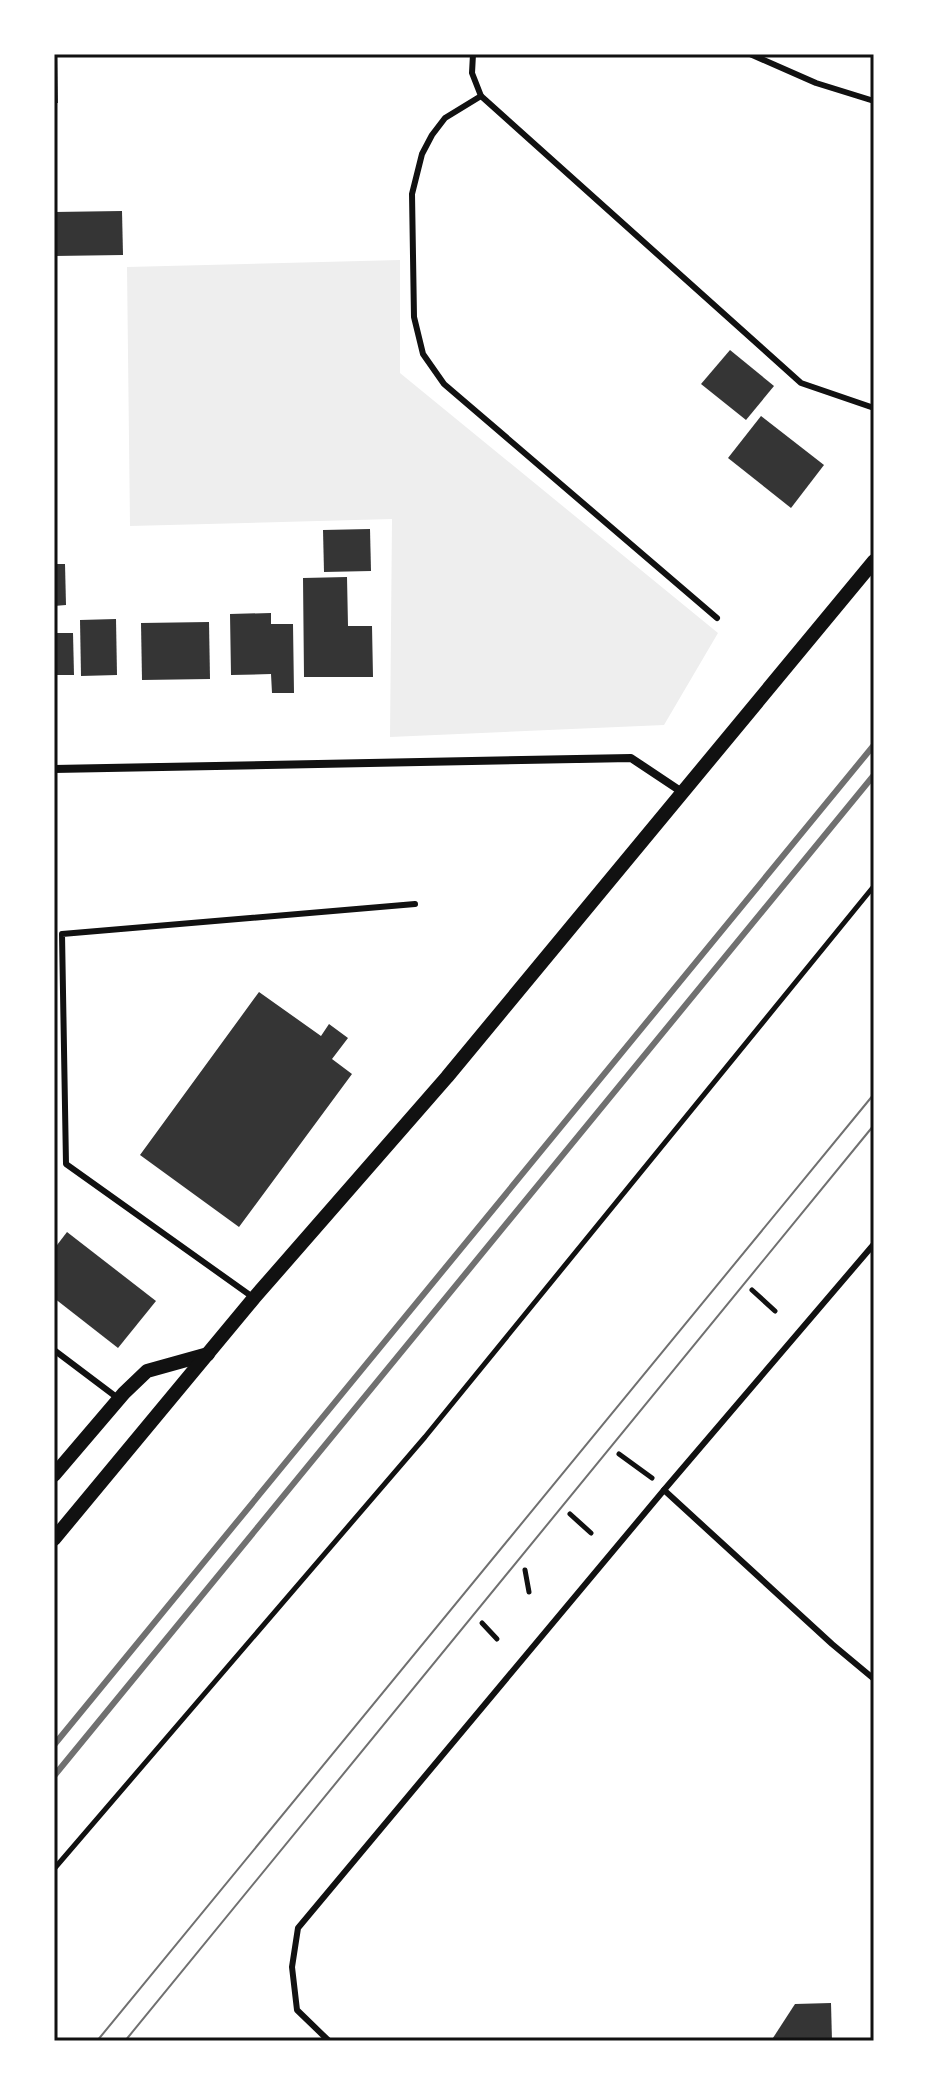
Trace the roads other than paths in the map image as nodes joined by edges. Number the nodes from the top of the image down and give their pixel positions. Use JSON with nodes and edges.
{"nodes":[{"id":1,"x":473,"y":54,"type":"edge"},
{"id":2,"x":750,"y":54,"type":"edge"},
{"id":3,"x":481,"y":96,"type":"junction"},
{"id":4,"x":874,"y":101,"type":"edge"},
{"id":5,"x":874,"y":408,"type":"edge"},
{"id":6,"x":874,"y":561,"type":"edge"},
{"id":7,"x":717,"y":618,"type":"dead end"},
{"id":8,"x":54,"y":769,"type":"edge"},
{"id":9,"x":682,"y":792,"type":"junction"},
{"id":10,"x":415,"y":904,"type":"dead end"},
{"id":11,"x":874,"y":1244,"type":"edge"},
{"id":12,"x":254,"y":1298,"type":"junction"},
{"id":13,"x":54,"y":1350,"type":"edge"},
{"id":14,"x":208,"y":1354,"type":"junction"},
{"id":15,"x":119,"y":1399,"type":"junction"},
{"id":16,"x":54,"y":1475,"type":"edge"},
{"id":17,"x":664,"y":1490,"type":"junction"},
{"id":18,"x":54,"y":1539,"type":"edge"},
{"id":19,"x":874,"y":1679,"type":"edge"},
{"id":20,"x":329,"y":2041,"type":"edge"}],
"edges":[{"from":1,"to":3,"type":"lane"},
{"from":2,"to":4,"type":"lane"},
{"from":3,"to":5,"type":"lane"},
{"from":3,"to":7,"type":"lane"},
{"from":6,"to":9,"type":"street"},
{"from":8,"to":9,"type":"street"},
{"from":9,"to":12,"type":"street"},
{"from":10,"to":12,"type":"lane"},
{"from":11,"to":17,"type":"lane"},
{"from":12,"to":14,"type":"street"},
{"from":13,"to":15,"type":"lane"},
{"from":14,"to":15,"type":"street"},
{"from":14,"to":18,"type":"street"},
{"from":15,"to":16,"type":"street"},
{"from":17,"to":19,"type":"lane"},
{"from":17,"to":20,"type":"lane"}]}
